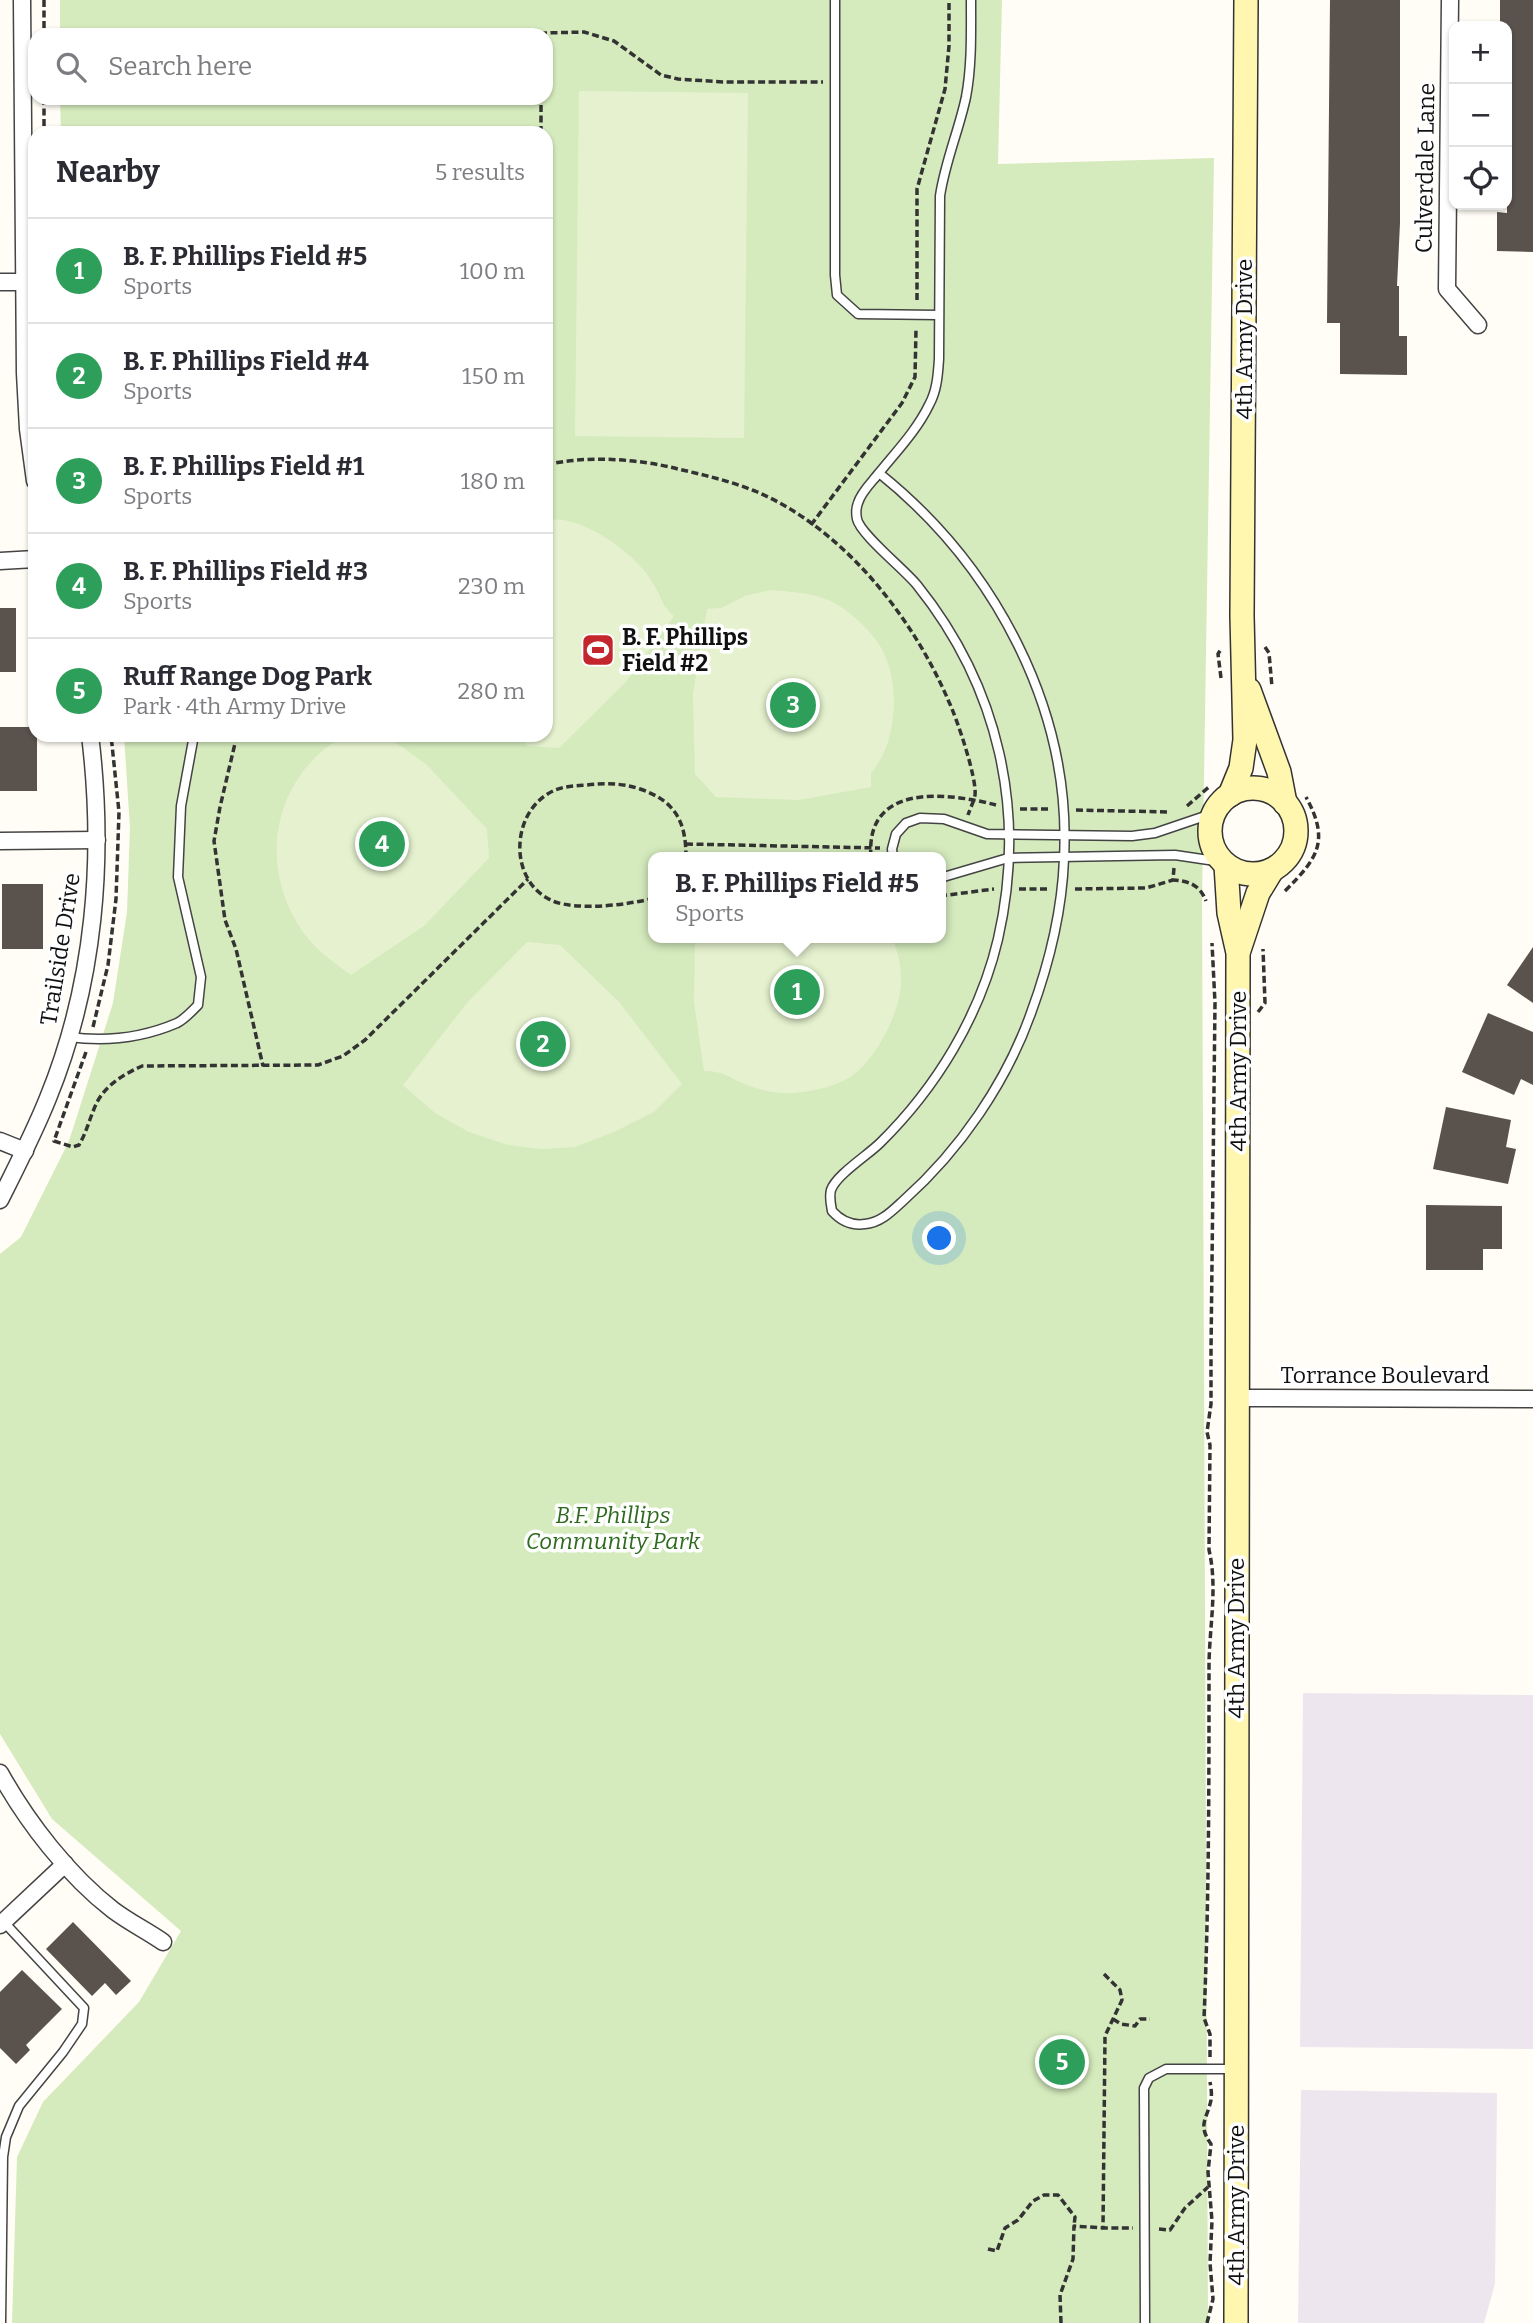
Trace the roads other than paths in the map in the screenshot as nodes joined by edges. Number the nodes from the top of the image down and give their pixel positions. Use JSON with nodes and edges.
{"nodes":[{"id":1,"x":22,"y":0,"type":"edge"},
{"id":2,"x":835,"y":0,"type":"edge"},
{"id":3,"x":971,"y":0,"type":"edge"},
{"id":4,"x":1246,"y":0,"type":"edge"},
{"id":5,"x":1450,"y":0,"type":"edge"},
{"id":6,"x":0,"y":282,"type":"edge"},
{"id":7,"x":24,"y":282,"type":"junction"},
{"id":8,"x":938,"y":314,"type":"junction"},
{"id":9,"x":1478,"y":325,"type":"dead end"},
{"id":10,"x":28,"y":429,"type":"edge"},
{"id":11,"x":879,"y":473,"type":"junction"},
{"id":12,"x":28,"y":559,"type":"edge"},
{"id":13,"x":0,"y":561,"type":"edge"},
{"id":14,"x":1244,"y":677,"type":"junction"},
{"id":15,"x":90,"y":742,"type":"edge"},
{"id":16,"x":193,"y":742,"type":"edge"},
{"id":17,"x":1230,"y":795,"type":"junction"},
{"id":18,"x":1294,"y":798,"type":"junction"},
{"id":19,"x":1214,"y":813,"type":"junction"},
{"id":20,"x":1008,"y":834,"type":"junction"},
{"id":21,"x":1064,"y":835,"type":"junction"},
{"id":22,"x":97,"y":840,"type":"junction"},
{"id":23,"x":0,"y":841,"type":"edge"},
{"id":24,"x":892,"y":852,"type":"edge"},
{"id":25,"x":1065,"y":857,"type":"junction"},
{"id":26,"x":1008,"y":858,"type":"junction"},
{"id":27,"x":1224,"y":863,"type":"junction"},
{"id":28,"x":1272,"y":870,"type":"junction"},
{"id":29,"x":946,"y":876,"type":"edge"},
{"id":30,"x":1238,"y":953,"type":"junction"},
{"id":31,"x":69,"y":1037,"type":"junction"},
{"id":32,"x":0,"y":1141,"type":"edge"},
{"id":33,"x":25,"y":1151,"type":"junction"},
{"id":34,"x":0,"y":1200,"type":"edge"},
{"id":35,"x":1236,"y":1398,"type":"junction"},
{"id":36,"x":1533,"y":1399,"type":"edge"},
{"id":37,"x":0,"y":1773,"type":"edge"},
{"id":38,"x":65,"y":1864,"type":"junction"},
{"id":39,"x":1,"y":1922,"type":"edge"},
{"id":40,"x":163,"y":1942,"type":"dead end"},
{"id":41,"x":1237,"y":2069,"type":"junction"},
{"id":42,"x":1,"y":2323,"type":"edge"},
{"id":43,"x":1145,"y":2323,"type":"edge"},
{"id":44,"x":1236,"y":2323,"type":"edge"}],
"edges":[{"from":1,"to":7,"type":"street"},
{"from":2,"to":8,"type":"lane"},
{"from":3,"to":8,"type":"lane"},
{"from":4,"to":14,"type":"street","name":"4th Army Drive"},
{"from":5,"to":9,"type":"street","name":"Culverdale Lane"},
{"from":6,"to":7,"type":"street"},
{"from":7,"to":10,"type":"street"},
{"from":8,"to":11,"type":"lane"},
{"from":11,"to":20,"type":"lane"},
{"from":11,"to":21,"type":"lane"},
{"from":12,"to":13,"type":"street"},
{"from":14,"to":17,"type":"street","name":"4th Army Drive"},
{"from":14,"to":18,"type":"street","name":"4th Army Drive"},
{"from":15,"to":22,"type":"street","name":"Trailside Drive"},
{"from":16,"to":31,"type":"lane"},
{"from":17,"to":18,"type":"street"},
{"from":17,"to":19,"type":"street","name":"4th Army Drive"},
{"from":18,"to":28,"type":"street","name":"4th Army Drive"},
{"from":19,"to":21,"type":"lane"},
{"from":19,"to":27,"type":"street","name":"4th Army Drive"},
{"from":20,"to":21,"type":"lane"},
{"from":20,"to":24,"type":"lane"},
{"from":20,"to":26,"type":"lane"},
{"from":21,"to":25,"type":"lane"},
{"from":22,"to":23,"type":"street"},
{"from":22,"to":31,"type":"street","name":"Trailside Drive"},
{"from":25,"to":26,"type":"lane"},
{"from":25,"to":26,"type":"lane"},
{"from":25,"to":27,"type":"lane"},
{"from":26,"to":29,"type":"lane"},
{"from":27,"to":28,"type":"street"},
{"from":27,"to":30,"type":"street","name":"4th Army Drive"},
{"from":28,"to":30,"type":"street","name":"4th Army Drive"},
{"from":30,"to":35,"type":"street","name":"4th Army Drive"},
{"from":31,"to":33,"type":"street","name":"Trailside Drive"},
{"from":32,"to":33,"type":"street"},
{"from":33,"to":34,"type":"street","name":"Trailside Drive"},
{"from":35,"to":36,"type":"street","name":"Torrance Boulevard"},
{"from":35,"to":41,"type":"street","name":"4th Army Drive"},
{"from":37,"to":38,"type":"street"},
{"from":38,"to":39,"type":"street"},
{"from":38,"to":40,"type":"street"},
{"from":39,"to":42,"type":"lane"},
{"from":41,"to":43,"type":"lane"},
{"from":41,"to":44,"type":"street","name":"4th Army Drive"}]}
